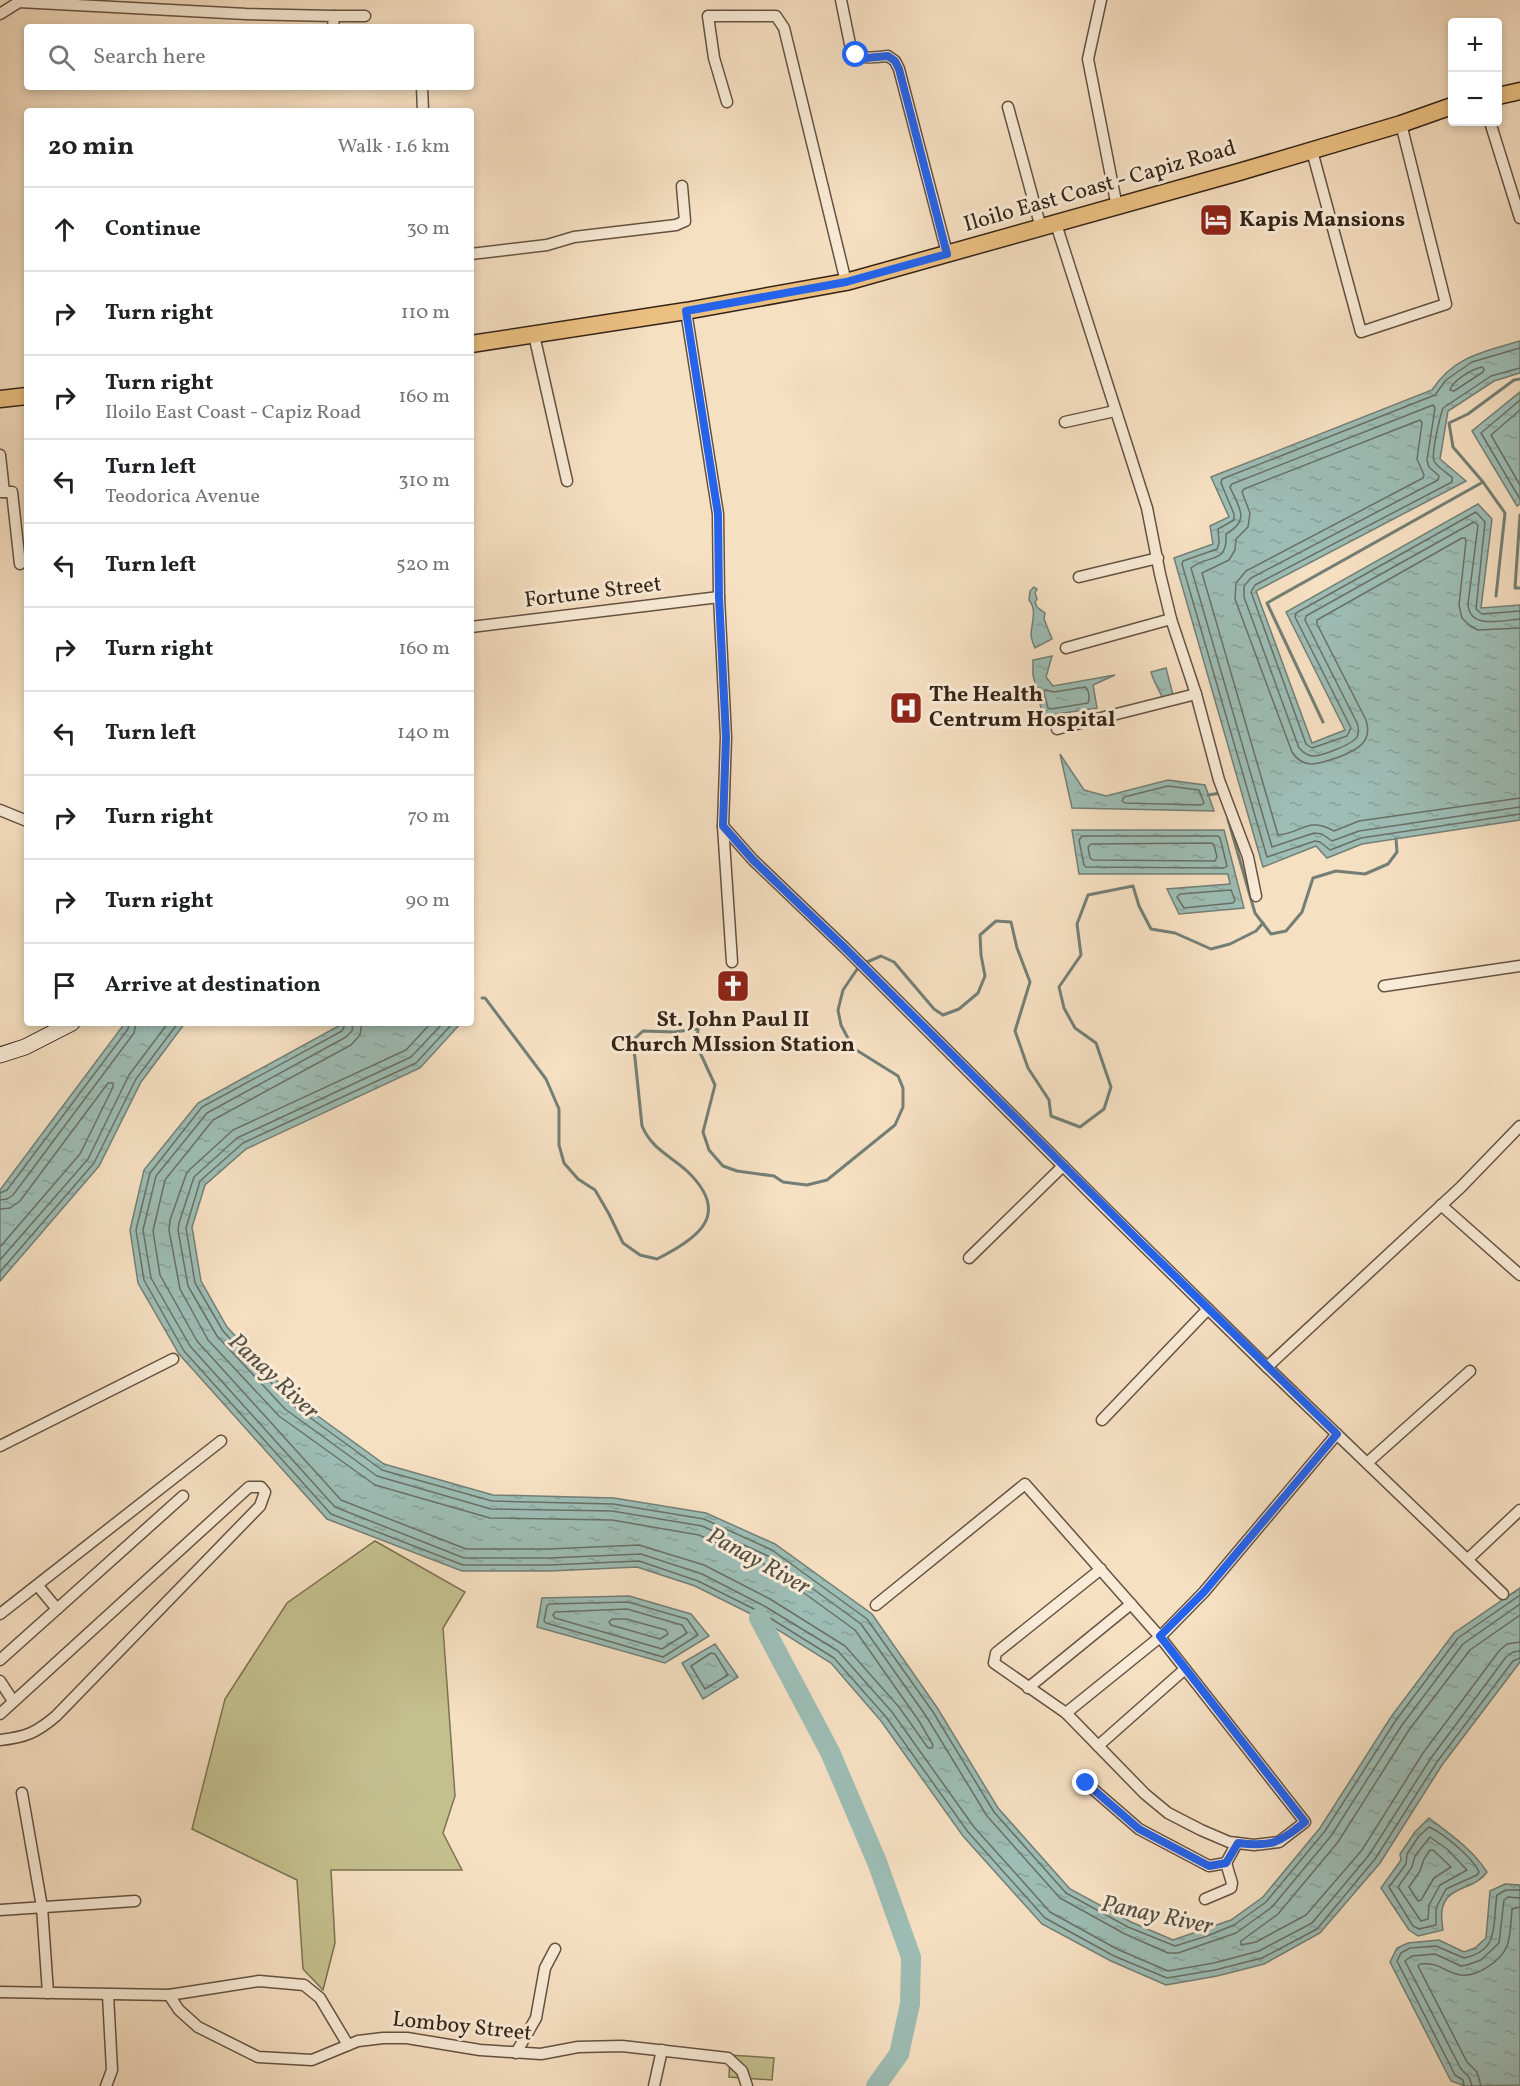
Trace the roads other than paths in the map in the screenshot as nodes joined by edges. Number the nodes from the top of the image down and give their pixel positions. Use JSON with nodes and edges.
{"nodes":[{"id":1,"x":841,"y":0,"type":"edge"},
{"id":2,"x":1101,"y":0,"type":"edge"},
{"id":3,"x":0,"y":14,"type":"edge"},
{"id":4,"x":365,"y":16,"type":"dead end"},
{"id":5,"x":334,"y":22,"type":"edge"},
{"id":6,"x":422,"y":90,"type":"edge"},
{"id":7,"x":1520,"y":91,"type":"edge"},
{"id":8,"x":1502,"y":95,"type":"edge"},
{"id":9,"x":727,"y":102,"type":"dead end"},
{"id":10,"x":1008,"y":107,"type":"dead end"},
{"id":11,"x":1448,"y":107,"type":"edge"},
{"id":12,"x":423,"y":108,"type":"edge"},
{"id":13,"x":1401,"y":124,"type":"junction"},
{"id":14,"x":1491,"y":126,"type":"edge"},
{"id":15,"x":1312,"y":151,"type":"junction"},
{"id":16,"x":682,"y":186,"type":"dead end"},
{"id":17,"x":1117,"y":207,"type":"junction"},
{"id":18,"x":1520,"y":219,"type":"edge"},
{"id":19,"x":1048,"y":226,"type":"junction"},
{"id":20,"x":947,"y":254,"type":"junction"},
{"id":21,"x":474,"y":255,"type":"edge"},
{"id":22,"x":846,"y":282,"type":"junction"},
{"id":23,"x":686,"y":311,"type":"junction"},
{"id":24,"x":534,"y":335,"type":"junction"},
{"id":25,"x":474,"y":344,"type":"edge"},
{"id":26,"x":24,"y":396,"type":"edge"},
{"id":27,"x":0,"y":399,"type":"edge"},
{"id":28,"x":1115,"y":411,"type":"junction"},
{"id":29,"x":1065,"y":422,"type":"dead end"},
{"id":30,"x":0,"y":454,"type":"edge"},
{"id":31,"x":567,"y":481,"type":"dead end"},
{"id":32,"x":2,"y":492,"type":"edge"},
{"id":33,"x":1158,"y":558,"type":"junction"},
{"id":34,"x":20,"y":564,"type":"dead end"},
{"id":35,"x":1079,"y":577,"type":"dead end"},
{"id":36,"x":719,"y":597,"type":"junction"},
{"id":37,"x":1171,"y":619,"type":"junction"},
{"id":38,"x":474,"y":627,"type":"edge"},
{"id":39,"x":1066,"y":648,"type":"dead end"},
{"id":40,"x":1196,"y":694,"type":"junction"},
{"id":41,"x":1058,"y":729,"type":"dead end"},
{"id":42,"x":0,"y":810,"type":"edge"},
{"id":43,"x":24,"y":820,"type":"edge"},
{"id":44,"x":723,"y":826,"type":"junction"},
{"id":45,"x":1256,"y":896,"type":"dead end"},
{"id":46,"x":732,"y":962,"type":"dead end"},
{"id":47,"x":1520,"y":966,"type":"edge"},
{"id":48,"x":1384,"y":986,"type":"dead end"},
{"id":49,"x":66,"y":1026,"type":"edge"},
{"id":50,"x":0,"y":1055,"type":"edge"},
{"id":51,"x":1520,"y":1126,"type":"edge"},
{"id":52,"x":1063,"y":1166,"type":"junction"},
{"id":53,"x":1441,"y":1205,"type":"junction"},
{"id":54,"x":969,"y":1258,"type":"dead end"},
{"id":55,"x":1520,"y":1275,"type":"edge"},
{"id":56,"x":1208,"y":1309,"type":"junction"},
{"id":57,"x":173,"y":1359,"type":"dead end"},
{"id":58,"x":1267,"y":1367,"type":"junction"},
{"id":59,"x":1470,"y":1371,"type":"dead end"},
{"id":60,"x":1102,"y":1420,"type":"dead end"},
{"id":61,"x":1337,"y":1434,"type":"junction"},
{"id":62,"x":221,"y":1441,"type":"dead end"},
{"id":63,"x":0,"y":1446,"type":"edge"},
{"id":64,"x":1367,"y":1463,"type":"junction"},
{"id":65,"x":183,"y":1496,"type":"dead end"},
{"id":66,"x":1520,"y":1510,"type":"edge"},
{"id":67,"x":129,"y":1515,"type":"junction"},
{"id":68,"x":142,"y":1532,"type":"junction"},
{"id":69,"x":1468,"y":1559,"type":"junction"},
{"id":70,"x":1101,"y":1569,"type":"junction"},
{"id":71,"x":38,"y":1586,"type":"junction"},
{"id":72,"x":1503,"y":1594,"type":"dead end"},
{"id":73,"x":1131,"y":1604,"type":"junction"},
{"id":74,"x":876,"y":1605,"type":"dead end"},
{"id":75,"x":57,"y":1609,"type":"junction"},
{"id":76,"x":0,"y":1614,"type":"edge"},
{"id":77,"x":1160,"y":1636,"type":"junction"},
{"id":78,"x":0,"y":1660,"type":"edge"},
{"id":79,"x":1185,"y":1669,"type":"junction"},
{"id":80,"x":0,"y":1681,"type":"edge"},
{"id":81,"x":1028,"y":1688,"type":"junction"},
{"id":82,"x":13,"y":1701,"type":"junction"},
{"id":83,"x":1066,"y":1713,"type":"junction"},
{"id":84,"x":0,"y":1714,"type":"edge"},
{"id":85,"x":0,"y":1740,"type":"edge"},
{"id":86,"x":1098,"y":1746,"type":"junction"},
{"id":87,"x":1086,"y":1783,"type":"dead end"},
{"id":88,"x":22,"y":1792,"type":"dead end"},
{"id":89,"x":1238,"y":1843,"type":"junction"},
{"id":90,"x":1226,"y":1863,"type":"junction"},
{"id":91,"x":1205,"y":1899,"type":"dead end"},
{"id":92,"x":135,"y":1901,"type":"dead end"},
{"id":93,"x":42,"y":1907,"type":"junction"},
{"id":94,"x":0,"y":1910,"type":"edge"},
{"id":95,"x":555,"y":1949,"type":"dead end"},
{"id":96,"x":0,"y":1992,"type":"edge"},
{"id":97,"x":48,"y":1993,"type":"junction"},
{"id":98,"x":108,"y":1995,"type":"junction"},
{"id":99,"x":169,"y":1995,"type":"junction"},
{"id":100,"x":348,"y":2045,"type":"junction"},
{"id":101,"x":662,"y":2050,"type":"junction"},
{"id":102,"x":516,"y":2053,"type":"junction"},
{"id":103,"x":106,"y":2086,"type":"edge"},
{"id":104,"x":654,"y":2086,"type":"edge"},
{"id":105,"x":747,"y":2086,"type":"edge"}],
"edges":[{"from":1,"to":20,"type":"street"},
{"from":2,"to":17,"type":"street"},
{"from":3,"to":5,"type":"street"},
{"from":4,"to":5,"type":"street"},
{"from":6,"to":12,"type":"street"},
{"from":7,"to":8,"type":"main road"},
{"from":9,"to":22,"type":"street"},
{"from":10,"to":19,"type":"street"},
{"from":11,"to":13,"type":"main road","name":"Iloilo East Coast - Capiz Road"},
{"from":13,"to":15,"type":"main road","name":"Iloilo East Coast - Capiz Road"},
{"from":13,"to":15,"type":"street"},
{"from":14,"to":18,"type":"street"},
{"from":15,"to":17,"type":"main road","name":"Iloilo East Coast - Capiz Road"},
{"from":16,"to":21,"type":"street"},
{"from":17,"to":19,"type":"main road","name":"Iloilo East Coast - Capiz Road"},
{"from":19,"to":20,"type":"main road","name":"Iloilo East Coast - Capiz Road"},
{"from":19,"to":28,"type":"street"},
{"from":20,"to":22,"type":"main road","name":"Iloilo East Coast - Capiz Road"},
{"from":22,"to":23,"type":"main road","name":"Iloilo East Coast - Capiz Road"},
{"from":23,"to":24,"type":"main road","name":"Iloilo East Coast - Capiz Road"},
{"from":23,"to":36,"type":"street"},
{"from":24,"to":25,"type":"main road","name":"Iloilo East Coast - Capiz Road"},
{"from":24,"to":31,"type":"street"},
{"from":26,"to":27,"type":"main road"},
{"from":28,"to":29,"type":"street"},
{"from":28,"to":33,"type":"street"},
{"from":30,"to":32,"type":"street"},
{"from":32,"to":34,"type":"street"},
{"from":33,"to":35,"type":"street"},
{"from":33,"to":37,"type":"street"},
{"from":36,"to":38,"type":"street","name":"Fortune Street"},
{"from":36,"to":44,"type":"street"},
{"from":37,"to":39,"type":"street"},
{"from":37,"to":40,"type":"street"},
{"from":40,"to":41,"type":"street"},
{"from":40,"to":45,"type":"street"},
{"from":42,"to":43,"type":"street"},
{"from":44,"to":46,"type":"street"},
{"from":44,"to":52,"type":"street"},
{"from":47,"to":48,"type":"street"},
{"from":49,"to":50,"type":"main road"},
{"from":51,"to":53,"type":"street"},
{"from":52,"to":54,"type":"street"},
{"from":52,"to":56,"type":"street"},
{"from":53,"to":55,"type":"street"},
{"from":53,"to":58,"type":"street"},
{"from":56,"to":58,"type":"street"},
{"from":56,"to":60,"type":"street"},
{"from":57,"to":63,"type":"street"},
{"from":58,"to":61,"type":"street"},
{"from":59,"to":64,"type":"street"},
{"from":61,"to":64,"type":"street"},
{"from":61,"to":77,"type":"street"},
{"from":62,"to":67,"type":"street"},
{"from":64,"to":69,"type":"street"},
{"from":65,"to":68,"type":"street"},
{"from":66,"to":69,"type":"street"},
{"from":67,"to":68,"type":"street"},
{"from":67,"to":71,"type":"street"},
{"from":68,"to":75,"type":"street"},
{"from":69,"to":72,"type":"street"},
{"from":70,"to":73,"type":"street"},
{"from":70,"to":74,"type":"street"},
{"from":70,"to":81,"type":"street"},
{"from":71,"to":75,"type":"street"},
{"from":71,"to":76,"type":"street"},
{"from":73,"to":77,"type":"street"},
{"from":73,"to":81,"type":"street"},
{"from":75,"to":78,"type":"street"},
{"from":77,"to":79,"type":"street"},
{"from":77,"to":83,"type":"street"},
{"from":79,"to":86,"type":"street"},
{"from":79,"to":89,"type":"street"},
{"from":80,"to":82,"type":"street"},
{"from":81,"to":83,"type":"street"},
{"from":82,"to":84,"type":"street"},
{"from":82,"to":85,"type":"street"},
{"from":83,"to":86,"type":"street"},
{"from":86,"to":89,"type":"street"},
{"from":87,"to":90,"type":"street"},
{"from":88,"to":93,"type":"street"},
{"from":89,"to":90,"type":"street"},
{"from":90,"to":91,"type":"street"},
{"from":92,"to":93,"type":"street"},
{"from":93,"to":94,"type":"street"},
{"from":93,"to":97,"type":"street"},
{"from":95,"to":102,"type":"street"},
{"from":96,"to":97,"type":"street"},
{"from":97,"to":98,"type":"street"},
{"from":98,"to":99,"type":"street"},
{"from":98,"to":103,"type":"street"},
{"from":99,"to":100,"type":"street","name":"Lomboy Street"},
{"from":99,"to":100,"type":"street"},
{"from":100,"to":102,"type":"street","name":"Lomboy Street"},
{"from":101,"to":102,"type":"street","name":"Lomboy Street"},
{"from":101,"to":104,"type":"street"},
{"from":101,"to":105,"type":"street","name":"Lomboy Street"}]}
